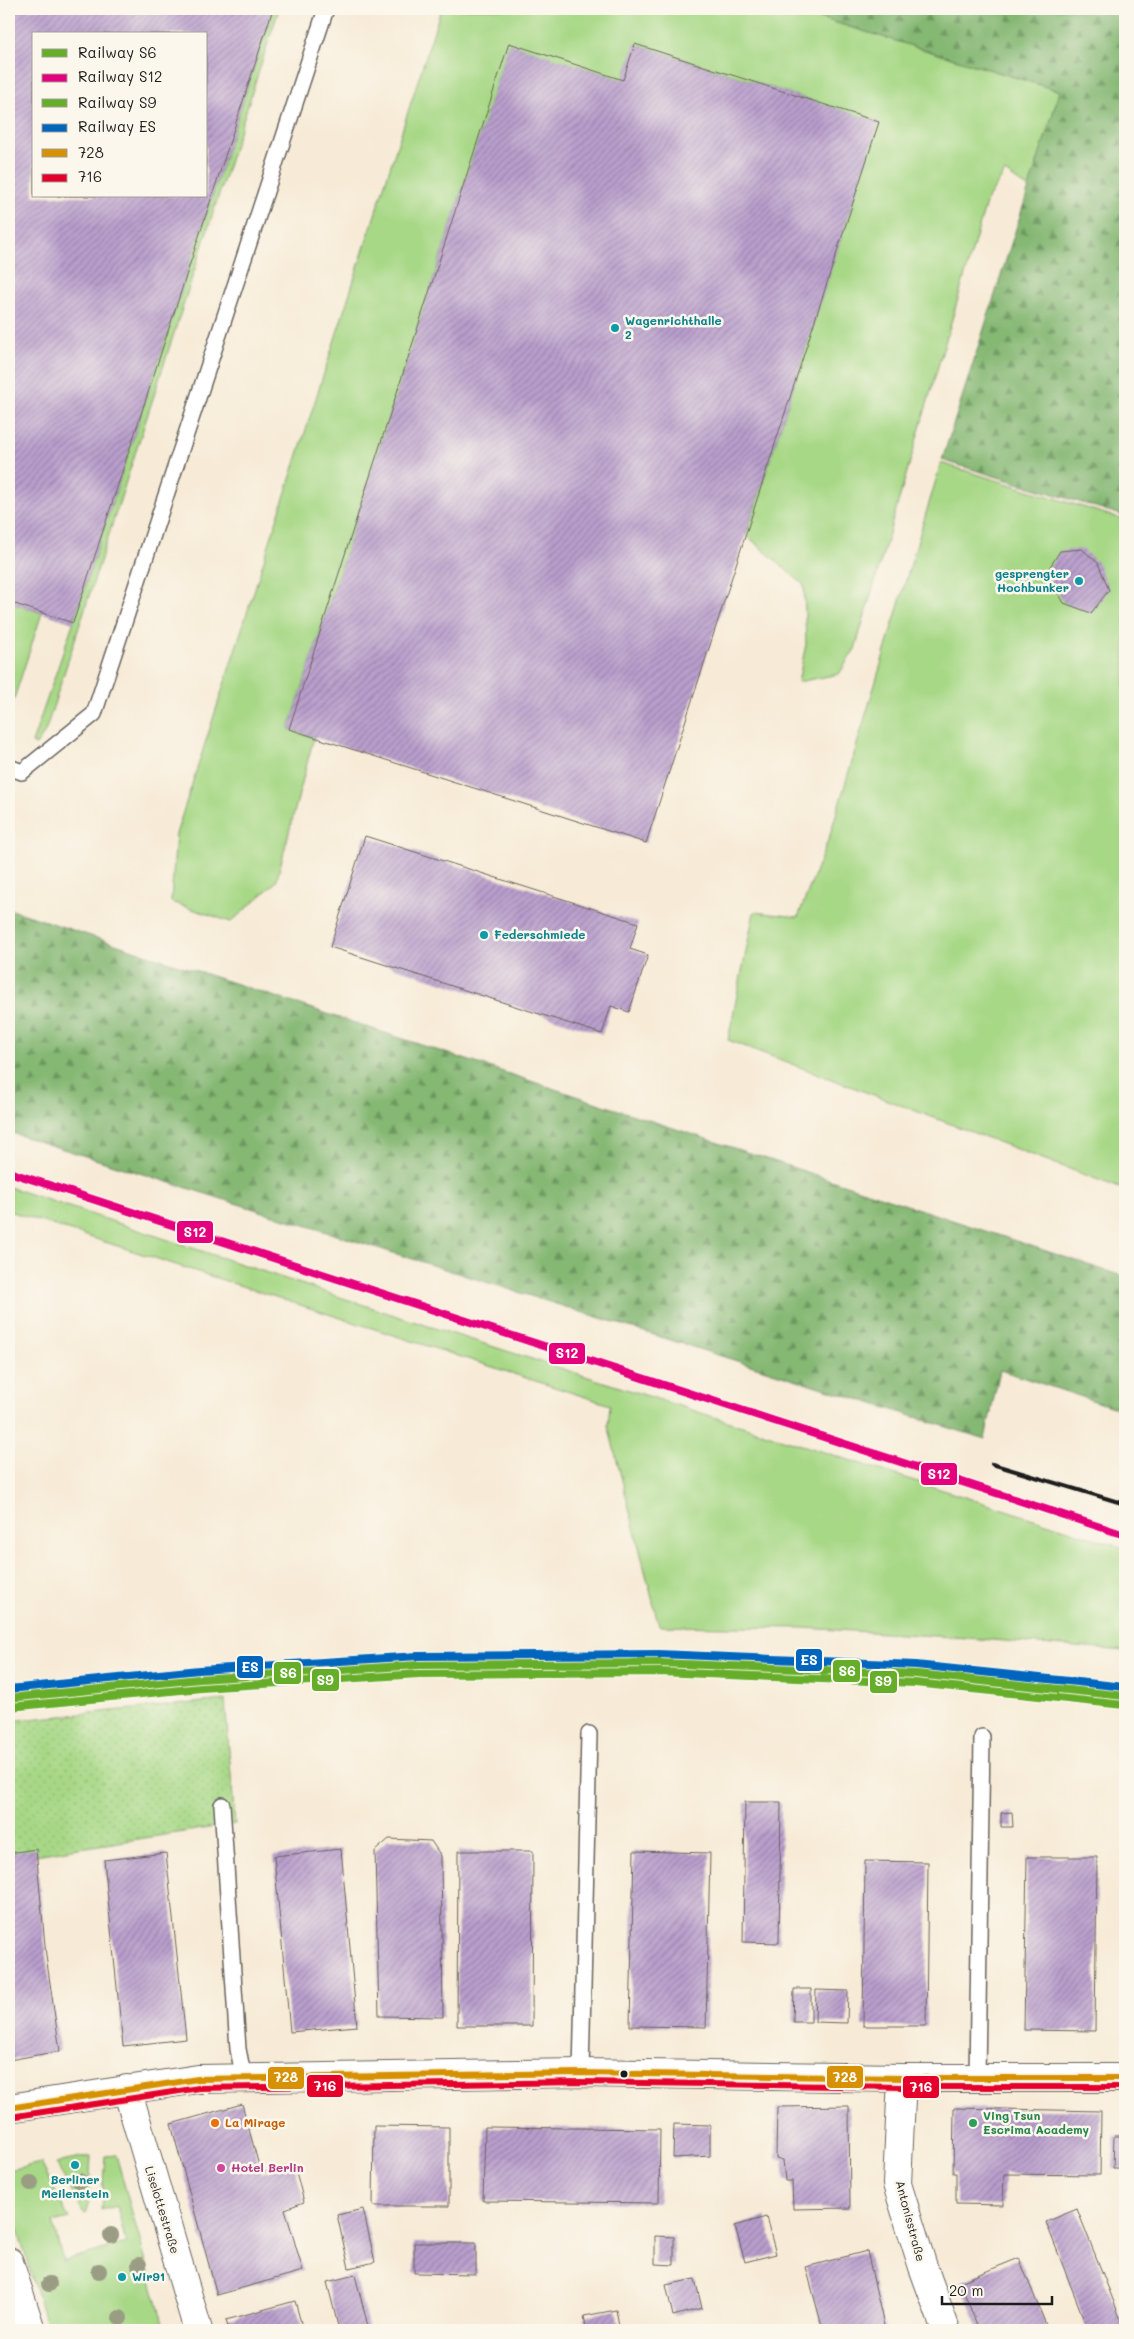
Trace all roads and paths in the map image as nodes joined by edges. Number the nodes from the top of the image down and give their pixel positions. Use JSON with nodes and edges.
{"nodes":[{"id":1,"x":326,"y":9,"type":"edge"},
{"id":2,"x":9,"y":767,"type":"edge"},
{"id":3,"x":589,"y":1734,"type":"dead end"},
{"id":4,"x":982,"y":1738,"type":"dead end"},
{"id":5,"x":222,"y":1805,"type":"dead end"},
{"id":6,"x":581,"y":2073,"type":"junction"},
{"id":7,"x":902,"y":2078,"type":"junction"},
{"id":8,"x":977,"y":2078,"type":"junction"},
{"id":9,"x":1125,"y":2078,"type":"edge"},
{"id":10,"x":244,"y":2079,"type":"junction"},
{"id":11,"x":127,"y":2089,"type":"junction"},
{"id":12,"x":9,"y":2108,"type":"edge"},
{"id":13,"x":9,"y":2262,"type":"edge"},
{"id":14,"x":31,"y":2330,"type":"edge"},
{"id":15,"x":198,"y":2330,"type":"edge"},
{"id":16,"x":946,"y":2330,"type":"edge"}],
"edges":[{"from":1,"to":2,"type":"lane"},
{"from":3,"to":6,"type":"lane"},
{"from":4,"to":8,"type":"lane"},
{"from":5,"to":10,"type":"lane"},
{"from":6,"to":7,"type":"street"},
{"from":6,"to":10,"type":"street"},
{"from":7,"to":8,"type":"street"},
{"from":7,"to":16,"type":"street","name":"Antonisstraße"},
{"from":8,"to":9,"type":"street"},
{"from":10,"to":11,"type":"street"},
{"from":11,"to":12,"type":"street"},
{"from":11,"to":15,"type":"street","name":"Liselottestraße"},
{"from":13,"to":14,"type":"street"}]}
